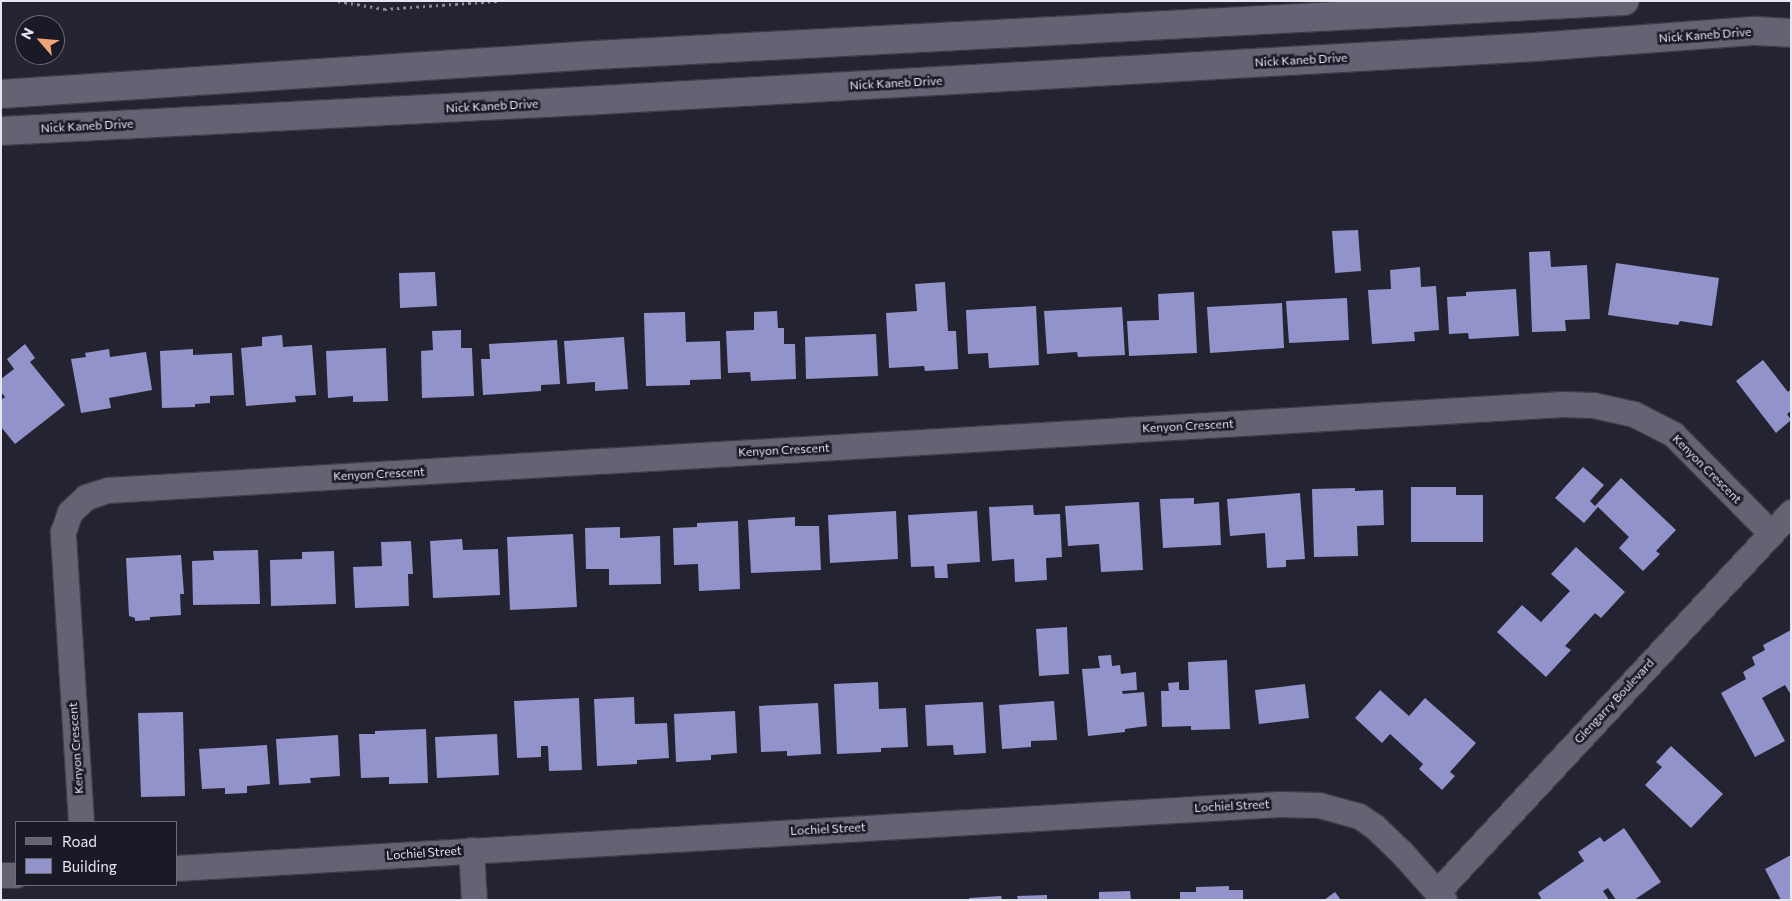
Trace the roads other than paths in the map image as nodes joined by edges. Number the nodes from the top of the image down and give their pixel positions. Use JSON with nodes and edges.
{"nodes":[{"id":1,"x":1625,"y":1,"type":"edge"},
{"id":2,"x":1791,"y":32,"type":"edge"},
{"id":3,"x":1,"y":94,"type":"edge"},
{"id":4,"x":1,"y":131,"type":"edge"},
{"id":5,"x":1791,"y":512,"type":"edge"},
{"id":6,"x":1770,"y":532,"type":"junction"},
{"id":7,"x":81,"y":821,"type":"edge"},
{"id":8,"x":471,"y":850,"type":"junction"},
{"id":9,"x":178,"y":868,"type":"edge"},
{"id":10,"x":15,"y":875,"type":"edge"},
{"id":11,"x":1,"y":876,"type":"edge"},
{"id":12,"x":1441,"y":895,"type":"edge"},
{"id":13,"x":474,"y":900,"type":"edge"}],
"edges":[{"from":1,"to":3,"type":"street"},
{"from":2,"to":4,"type":"street","name":"Nick Kaneb Drive"},
{"from":5,"to":6,"type":"street","name":"Glengarry Boulevard"},
{"from":6,"to":7,"type":"street","name":"Kenyon Crescent"},
{"from":6,"to":12,"type":"street","name":"Glengarry Boulevard"},
{"from":8,"to":9,"type":"street","name":"Lochiel Street"},
{"from":8,"to":12,"type":"street","name":"Lochiel Street"},
{"from":8,"to":13,"type":"street"},
{"from":10,"to":11,"type":"street"}]}
